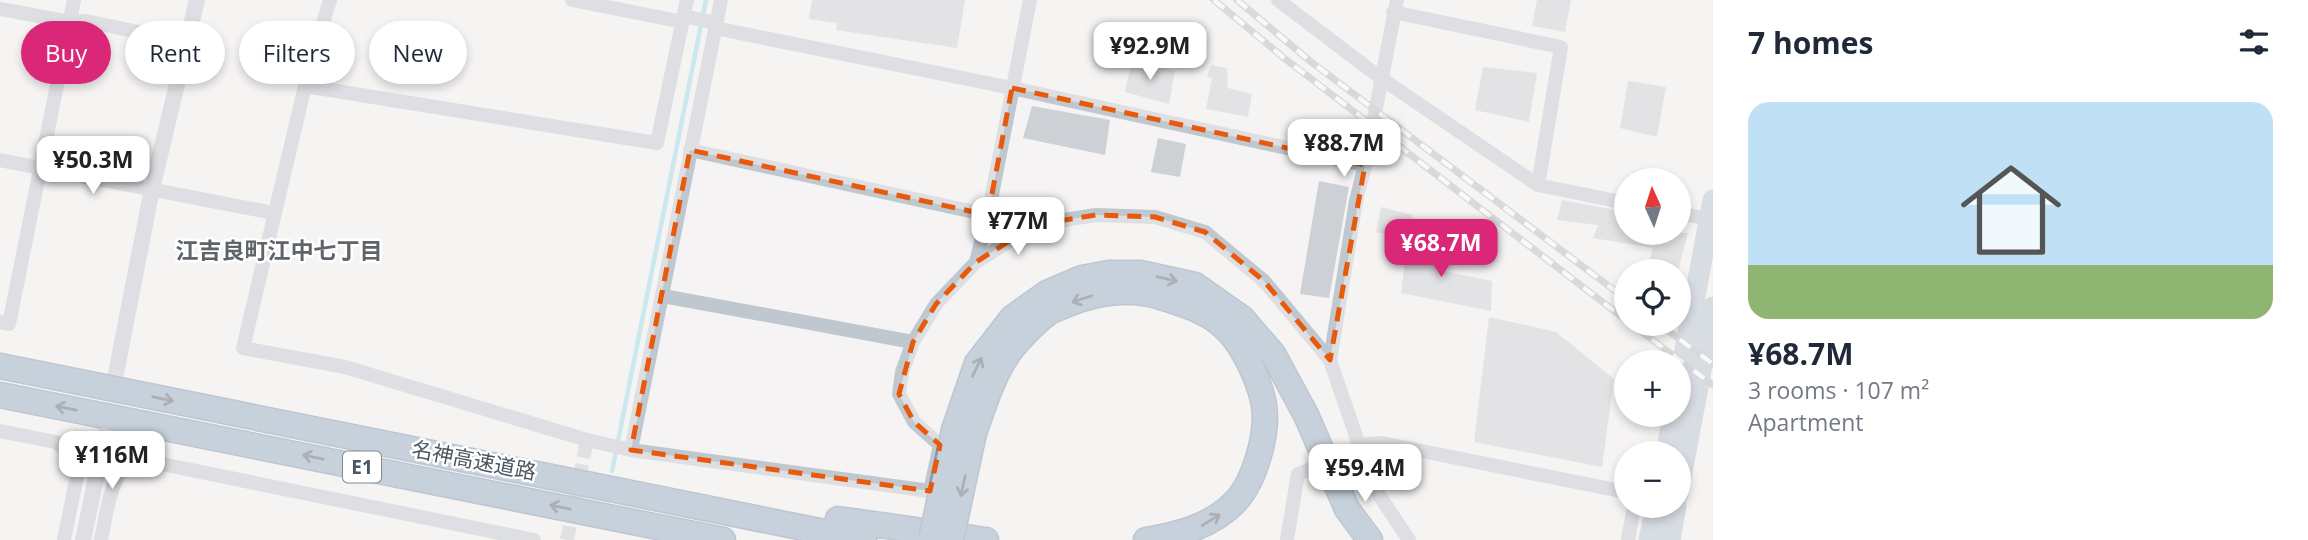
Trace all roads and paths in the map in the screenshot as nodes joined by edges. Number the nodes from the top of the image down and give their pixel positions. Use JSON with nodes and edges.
{"nodes":[{"id":1,"x":74,"y":0,"type":"edge"},
{"id":2,"x":197,"y":0,"type":"edge"},
{"id":3,"x":330,"y":0,"type":"edge"},
{"id":4,"x":572,"y":0,"type":"edge"},
{"id":5,"x":687,"y":0,"type":"edge"},
{"id":6,"x":720,"y":0,"type":"edge"},
{"id":7,"x":1030,"y":0,"type":"edge"},
{"id":8,"x":1278,"y":0,"type":"edge"},
{"id":9,"x":1395,"y":6,"type":"edge"},
{"id":10,"x":0,"y":9,"type":"edge"},
{"id":11,"x":686,"y":19,"type":"junction"},
{"id":12,"x":65,"y":21,"type":"edge"},
{"id":13,"x":70,"y":21,"type":"edge"},
{"id":14,"x":192,"y":21,"type":"edge"},
{"id":15,"x":714,"y":24,"type":"junction"},
{"id":16,"x":1382,"y":79,"type":"junction"},
{"id":17,"x":57,"y":84,"type":"edge"},
{"id":18,"x":176,"y":84,"type":"edge"},
{"id":19,"x":305,"y":86,"type":"junction"},
{"id":20,"x":1012,"y":88,"type":"junction"},
{"id":21,"x":690,"y":150,"type":"junction"},
{"id":22,"x":0,"y":160,"type":"edge"},
{"id":23,"x":1365,"y":164,"type":"junction"},
{"id":24,"x":40,"y":169,"type":"junction"},
{"id":25,"x":1538,"y":185,"type":"junction"},
{"id":26,"x":152,"y":189,"type":"junction"},
{"id":27,"x":1614,"y":201,"type":"edge"},
{"id":28,"x":274,"y":213,"type":"junction"},
{"id":29,"x":1691,"y":213,"type":"edge"},
{"id":30,"x":1712,"y":213,"type":"edge"},
{"id":31,"x":988,"y":215,"type":"junction"},
{"id":32,"x":1045,"y":223,"type":"junction"},
{"id":33,"x":976,"y":262,"type":"junction"},
{"id":34,"x":663,"y":296,"type":"junction"},
{"id":35,"x":1713,"y":307,"type":"edge"},
{"id":36,"x":0,"y":323,"type":"edge"},
{"id":37,"x":913,"y":342,"type":"junction"},
{"id":38,"x":1685,"y":350,"type":"edge"},
{"id":39,"x":1330,"y":360,"type":"junction"},
{"id":40,"x":118,"y":363,"type":"tunnel mouth"},
{"id":41,"x":0,"y":366,"type":"edge"},
{"id":42,"x":0,"y":394,"type":"edge"},
{"id":43,"x":0,"y":431,"type":"edge"},
{"id":44,"x":964,"y":432,"type":"junction"},
{"id":45,"x":105,"y":435,"type":"tunnel mouth"},
{"id":46,"x":1688,"y":441,"type":"edge"},
{"id":47,"x":1359,"y":445,"type":"junction"},
{"id":48,"x":629,"y":449,"type":"junction"},
{"id":49,"x":1336,"y":460,"type":"dead end"},
{"id":50,"x":1311,"y":469,"type":"dead end"},
{"id":51,"x":584,"y":483,"type":"junction"},
{"id":52,"x":1614,"y":490,"type":"edge"},
{"id":53,"x":605,"y":516,"type":"junction"},
{"id":54,"x":1632,"y":518,"type":"edge"},
{"id":55,"x":1658,"y":518,"type":"edge"},
{"id":56,"x":1664,"y":518,"type":"edge"},
{"id":57,"x":64,"y":540,"type":"edge"},
{"id":58,"x":83,"y":540,"type":"edge"},
{"id":59,"x":101,"y":540,"type":"edge"},
{"id":60,"x":534,"y":540,"type":"edge"},
{"id":61,"x":666,"y":540,"type":"edge"},
{"id":62,"x":723,"y":540,"type":"edge"},
{"id":63,"x":864,"y":540,"type":"edge"},
{"id":64,"x":931,"y":540,"type":"edge"},
{"id":65,"x":951,"y":540,"type":"edge"},
{"id":66,"x":986,"y":540,"type":"edge"},
{"id":67,"x":1146,"y":540,"type":"edge"},
{"id":68,"x":1287,"y":540,"type":"edge"},
{"id":69,"x":1370,"y":540,"type":"edge"},
{"id":70,"x":1409,"y":540,"type":"edge"},
{"id":71,"x":1628,"y":540,"type":"edge"},
{"id":72,"x":1649,"y":540,"type":"edge"},
{"id":73,"x":1670,"y":540,"type":"edge"}],
"edges":[{"from":1,"to":13,"type":"street"},
{"from":2,"to":14,"type":"street"},
{"from":3,"to":19,"type":"street"},
{"from":4,"to":11,"type":"street"},
{"from":5,"to":11,"type":"street"},
{"from":6,"to":15,"type":"street"},
{"from":7,"to":20,"type":"street"},
{"from":8,"to":16,"type":"street"},
{"from":9,"to":16,"type":"street"},
{"from":9,"to":25,"type":"street"},
{"from":10,"to":12,"type":"street"},
{"from":11,"to":15,"type":"street"},
{"from":11,"to":19,"type":"street"},
{"from":15,"to":20,"type":"street"},
{"from":15,"to":21,"type":"street"},
{"from":16,"to":23,"type":"street"},
{"from":16,"to":25,"type":"street"},
{"from":17,"to":24,"type":"street"},
{"from":18,"to":26,"type":"street"},
{"from":19,"to":28,"type":"street"},
{"from":20,"to":23,"type":"street"},
{"from":20,"to":31,"type":"street"},
{"from":21,"to":31,"type":"street"},
{"from":21,"to":34,"type":"street"},
{"from":22,"to":24,"type":"street"},
{"from":23,"to":39,"type":"street"},
{"from":24,"to":26,"type":"street"},
{"from":24,"to":36,"type":"street"},
{"from":25,"to":27,"type":"street"},
{"from":26,"to":28,"type":"street"},
{"from":26,"to":40,"type":"street"},
{"from":28,"to":48,"type":"street"},
{"from":29,"to":30,"type":"street"},
{"from":30,"to":38,"type":"main road"},
{"from":31,"to":32,"type":"street"},
{"from":31,"to":33,"type":"street"},
{"from":32,"to":33,"type":"street"},
{"from":32,"to":39,"type":"street"},
{"from":33,"to":37,"type":"street"},
{"from":34,"to":37,"type":"street"},
{"from":34,"to":48,"type":"street"},
{"from":35,"to":46,"type":"main road"},
{"from":37,"to":48,"type":"street"},
{"from":39,"to":47,"type":"street"},
{"from":41,"to":51,"type":"highway","name":"名神高速道路","number":"E1","one_way":true},
{"from":53,"to":42,"type":"highway","name":"名神高速道路","number":"E1","one_way":true},
{"from":43,"to":57,"type":"street"},
{"from":44,"to":64,"type":"highway","bridge":true},
{"from":44,"to":65,"type":"highway","one_way":true,"bridge":true},
{"from":67,"to":44,"type":"highway","one_way":true},
{"from":44,"to":69,"type":"highway","one_way":true},
{"from":45,"to":58,"type":"street"},
{"from":47,"to":49,"type":"street"},
{"from":47,"to":52,"type":"street"},
{"from":47,"to":70,"type":"street"},
{"from":50,"to":68,"type":"street"},
{"from":51,"to":63,"type":"highway","name":"名神高速道路","number":"E1"},
{"from":51,"to":66,"type":"highway"},
{"from":53,"to":61,"type":"highway"},
{"from":53,"to":62,"type":"highway","name":"名神高速道路","number":"E1"},
{"from":54,"to":71,"type":"street"},
{"from":55,"to":72,"type":"main road"},
{"from":56,"to":73,"type":"main road"},
{"from":59,"to":60,"type":"street"}]}
